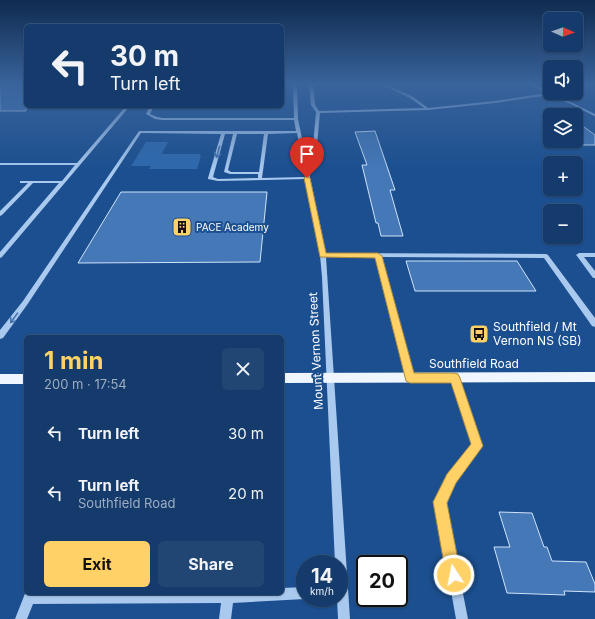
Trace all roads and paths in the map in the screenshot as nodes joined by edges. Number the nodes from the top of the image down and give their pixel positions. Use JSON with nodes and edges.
{"nodes":[{"id":1,"x":318,"y":112,"type":"edge"},
{"id":2,"x":122,"y":113,"type":"edge"},
{"id":3,"x":148,"y":113,"type":"edge"},
{"id":4,"x":296,"y":113,"type":"edge"},
{"id":5,"x":296,"y":119,"type":"junction"},
{"id":6,"x":266,"y":132,"type":"junction"},
{"id":7,"x":298,"y":132,"type":"junction"},
{"id":8,"x":223,"y":133,"type":"junction"},
{"id":9,"x":235,"y":133,"type":"junction"},
{"id":10,"x":303,"y":158,"type":"junction"},
{"id":11,"x":0,"y":164,"type":"edge"},
{"id":12,"x":79,"y":164,"type":"junction"},
{"id":13,"x":261,"y":173,"type":"junction"},
{"id":14,"x":307,"y":178,"type":"junction"},
{"id":15,"x":260,"y":180,"type":"junction"},
{"id":16,"x":22,"y":182,"type":"dead end"},
{"id":17,"x":31,"y":182,"type":"junction"},
{"id":18,"x":63,"y":182,"type":"junction"},
{"id":19,"x":0,"y":214,"type":"edge"},
{"id":20,"x":0,"y":256,"type":"edge"},
{"id":21,"x":323,"y":256,"type":"junction"},
{"id":22,"x":378,"y":256,"type":"junction"},
{"id":23,"x":595,"y":256,"type":"edge"},
{"id":24,"x":595,"y":276,"type":"edge"},
{"id":25,"x":595,"y":324,"type":"edge"},
{"id":26,"x":0,"y":336,"type":"edge"},
{"id":27,"x":595,"y":377,"type":"edge"},
{"id":28,"x":284,"y":378,"type":"edge"},
{"id":29,"x":330,"y":378,"type":"junction"},
{"id":30,"x":410,"y":378,"type":"junction"},
{"id":31,"x":454,"y":378,"type":"junction"},
{"id":32,"x":0,"y":379,"type":"edge"},
{"id":33,"x":24,"y":379,"type":"edge"},
{"id":34,"x":339,"y":555,"type":"edge"},
{"id":35,"x":296,"y":593,"type":"edge"},
{"id":36,"x":284,"y":594,"type":"edge"},
{"id":37,"x":30,"y":595,"type":"edge"},
{"id":38,"x":266,"y":595,"type":"edge"},
{"id":39,"x":228,"y":597,"type":"junction"},
{"id":40,"x":343,"y":607,"type":"edge"},
{"id":41,"x":21,"y":619,"type":"edge"},
{"id":42,"x":225,"y":619,"type":"edge"},
{"id":43,"x":344,"y":619,"type":"edge"},
{"id":44,"x":462,"y":619,"type":"edge"}],
"edges":[{"from":1,"to":10,"type":"street"},
{"from":2,"to":12,"type":"street"},
{"from":3,"to":5,"type":"street"},
{"from":4,"to":5,"type":"street","name":"Mount Vernon Street"},
{"from":5,"to":7,"type":"street","name":"Mount Vernon Street"},
{"from":6,"to":7,"type":"street"},
{"from":6,"to":9,"type":"street"},
{"from":6,"to":13,"type":"street"},
{"from":7,"to":10,"type":"street","name":"Mount Vernon Street"},
{"from":8,"to":9,"type":"street"},
{"from":8,"to":15,"type":"street","one_way":true},
{"from":8,"to":26,"type":"street","one_way":true},
{"from":9,"to":13,"type":"street"},
{"from":10,"to":14,"type":"street","name":"Mount Vernon Street"},
{"from":11,"to":12,"type":"street"},
{"from":12,"to":18,"type":"street"},
{"from":13,"to":15,"type":"street"},
{"from":14,"to":15,"type":"street"},
{"from":14,"to":21,"type":"street","name":"Mount Vernon Street"},
{"from":16,"to":17,"type":"street"},
{"from":17,"to":18,"type":"street"},
{"from":17,"to":19,"type":"street"},
{"from":18,"to":20,"type":"street"},
{"from":21,"to":22,"type":"street"},
{"from":21,"to":29,"type":"street","name":"Mount Vernon Street"},
{"from":22,"to":25,"type":"street"},
{"from":22,"to":30,"type":"street"},
{"from":23,"to":24,"type":"street"},
{"from":27,"to":31,"type":"main road","name":"Southfield Road"},
{"from":28,"to":29,"type":"main road","name":"Southfield Road"},
{"from":29,"to":30,"type":"main road","name":"Southfield Road"},
{"from":29,"to":34,"type":"street","name":"Mount Vernon Street"},
{"from":30,"to":31,"type":"main road","name":"Southfield Road"},
{"from":31,"to":44,"type":"street"},
{"from":32,"to":33,"type":"main road"},
{"from":35,"to":36,"type":"street"},
{"from":37,"to":39,"type":"street"},
{"from":37,"to":41,"type":"street"},
{"from":38,"to":39,"type":"street"},
{"from":39,"to":42,"type":"street"},
{"from":40,"to":43,"type":"street","name":"Mount Vernon Street"}]}
